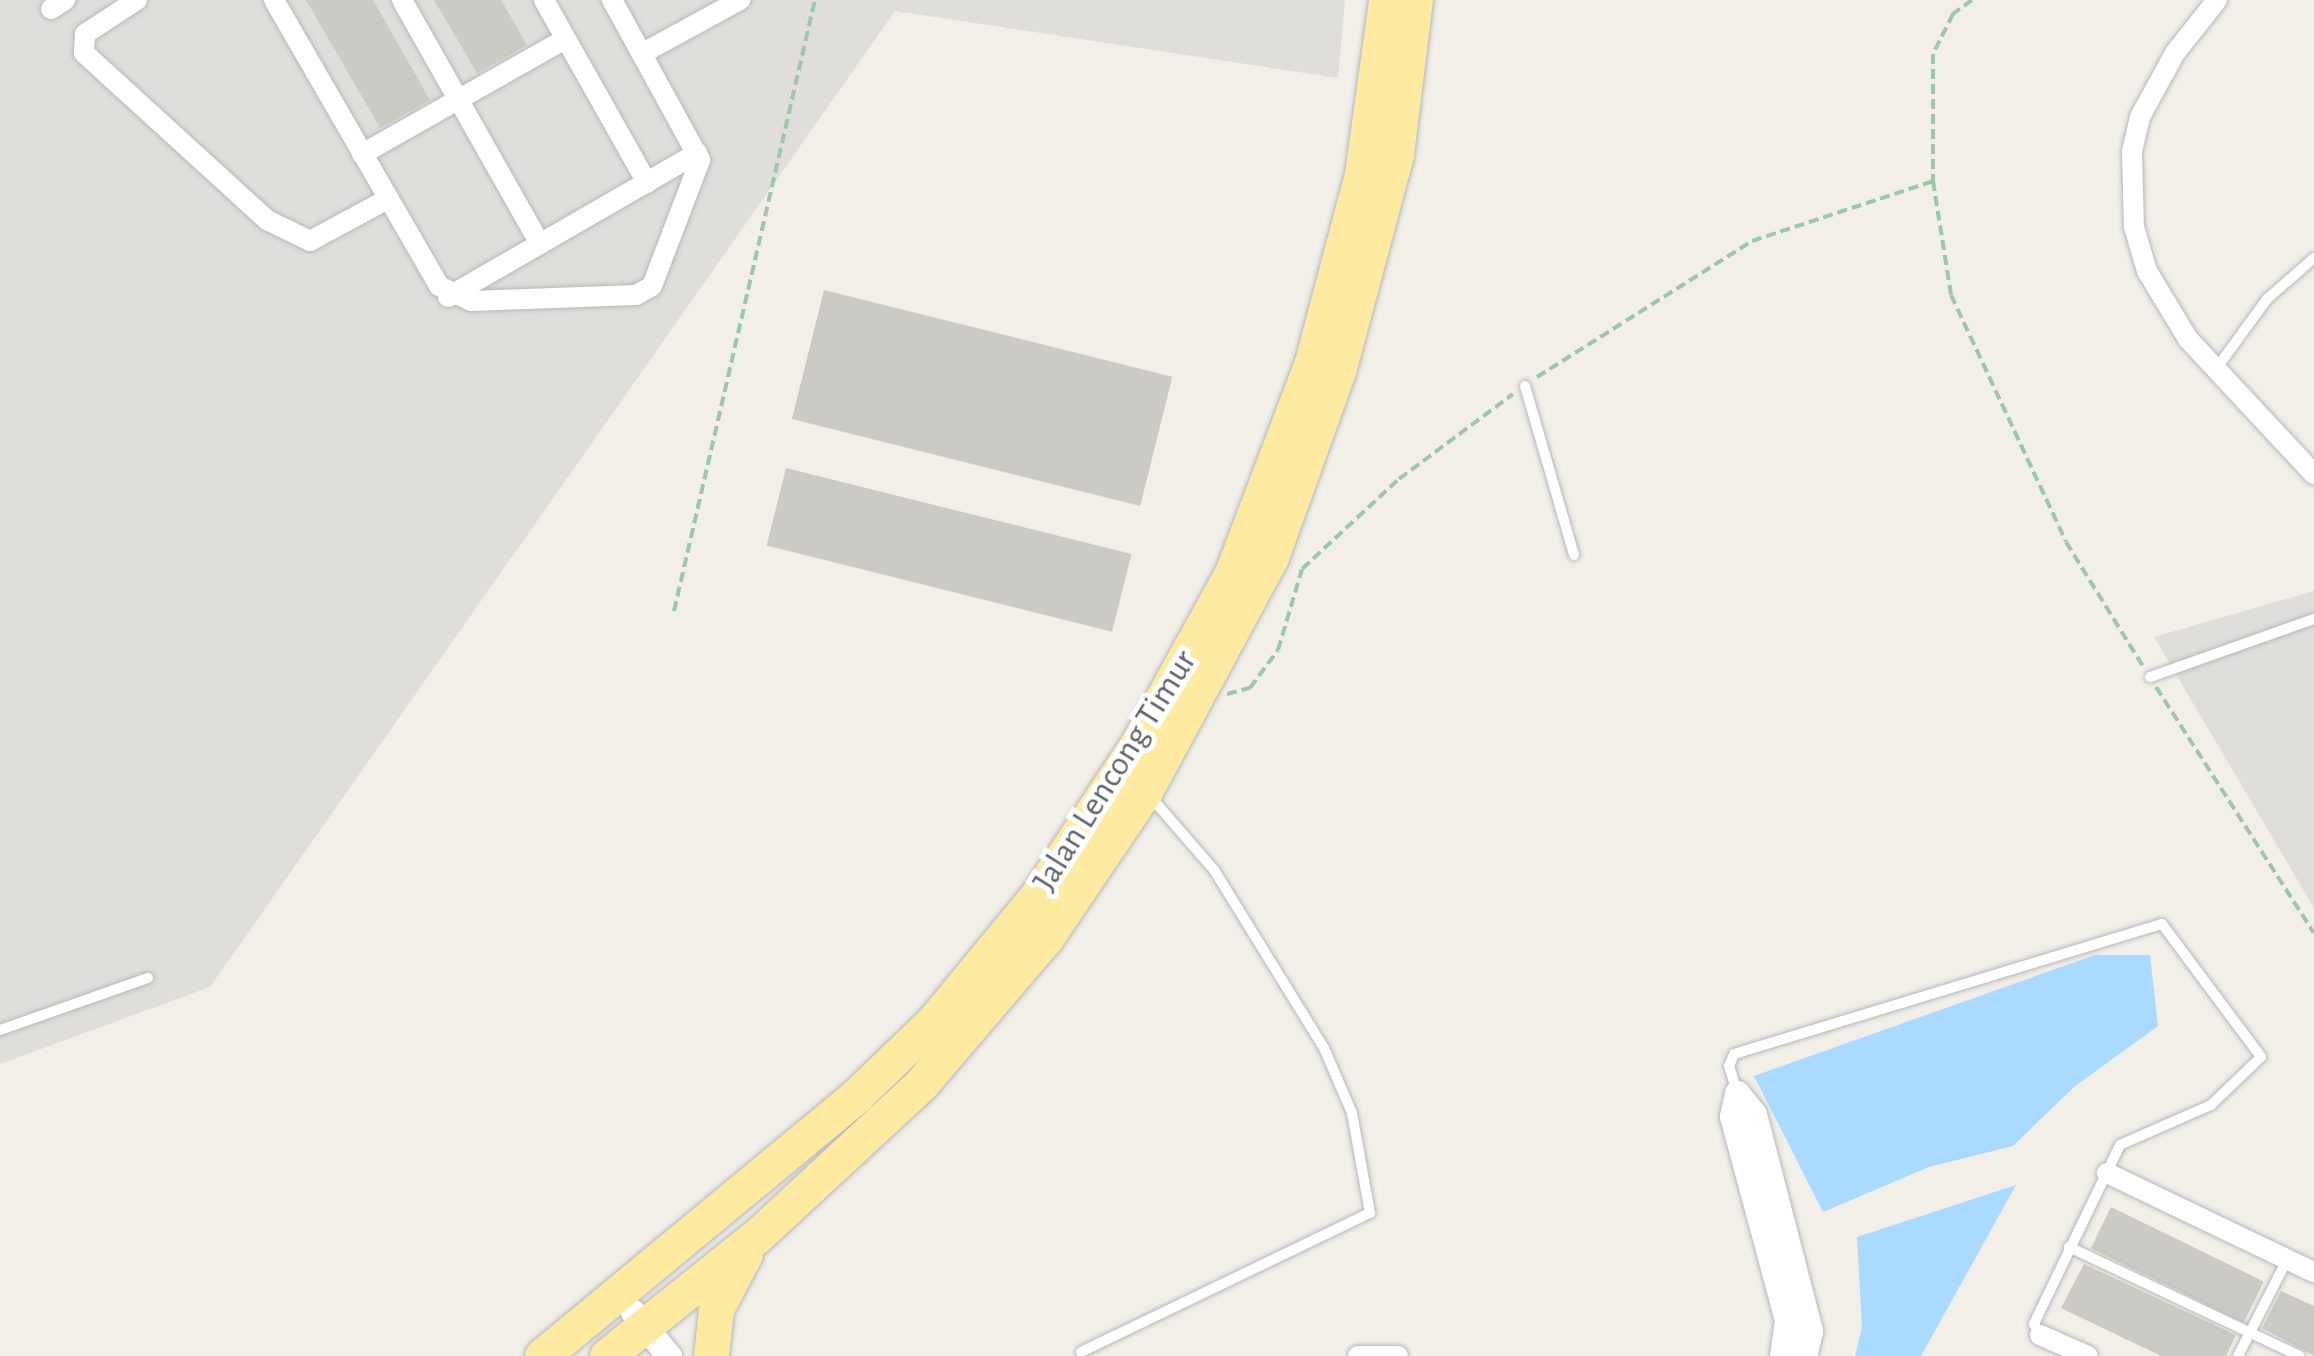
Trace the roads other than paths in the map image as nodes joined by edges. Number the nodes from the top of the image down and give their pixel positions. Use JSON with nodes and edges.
{"nodes":[{"id":1,"x":136,"y":0,"type":"edge"},
{"id":2,"x":274,"y":0,"type":"edge"},
{"id":3,"x":402,"y":0,"type":"edge"},
{"id":4,"x":544,"y":0,"type":"edge"},
{"id":5,"x":612,"y":0,"type":"edge"},
{"id":6,"x":740,"y":0,"type":"edge"},
{"id":7,"x":1386,"y":0,"type":"edge"},
{"id":8,"x":1415,"y":0,"type":"edge"},
{"id":9,"x":2218,"y":0,"type":"edge"},
{"id":10,"x":565,"y":39,"type":"junction"},
{"id":11,"x":643,"y":53,"type":"junction"},
{"id":12,"x":456,"y":100,"type":"junction"},
{"id":13,"x":697,"y":153,"type":"junction"},
{"id":14,"x":362,"y":154,"type":"junction"},
{"id":15,"x":646,"y":183,"type":"junction"},
{"id":16,"x":388,"y":200,"type":"junction"},
{"id":17,"x":540,"y":244,"type":"junction"},
{"id":18,"x":2314,"y":258,"type":"edge"},
{"id":19,"x":448,"y":296,"type":"junction"},
{"id":20,"x":2216,"y":370,"type":"junction"},
{"id":21,"x":1525,"y":386,"type":"dead end"},
{"id":22,"x":2314,"y":474,"type":"edge"},
{"id":23,"x":1574,"y":555,"type":"dead end"},
{"id":24,"x":2314,"y":619,"type":"edge"},
{"id":25,"x":2150,"y":678,"type":"road end"},
{"id":26,"x":1146,"y":791,"type":"junction"},
{"id":27,"x":148,"y":978,"type":"dead end"},
{"id":28,"x":0,"y":1030,"type":"edge"},
{"id":29,"x":1737,"y":1094,"type":"junction"},
{"id":30,"x":857,"y":1095,"type":"junction"},
{"id":31,"x":2107,"y":1173,"type":"junction"},
{"id":32,"x":757,"y":1236,"type":"junction"},
{"id":33,"x":2069,"y":1246,"type":"junction"},
{"id":34,"x":2288,"y":1259,"type":"junction"},
{"id":35,"x":2314,"y":1272,"type":"edge"},
{"id":36,"x":2251,"y":1332,"type":"junction"},
{"id":37,"x":2040,"y":1335,"type":"joint"},
{"id":38,"x":627,"y":1336,"type":"edge"},
{"id":39,"x":1080,"y":1352,"type":"dead end"},
{"id":40,"x":542,"y":1356,"type":"edge"},
{"id":41,"x":578,"y":1356,"type":"edge"},
{"id":42,"x":668,"y":1356,"type":"edge"},
{"id":43,"x":712,"y":1356,"type":"edge"},
{"id":44,"x":1358,"y":1356,"type":"edge"},
{"id":45,"x":1398,"y":1356,"type":"edge"},
{"id":46,"x":1782,"y":1356,"type":"edge"},
{"id":47,"x":1804,"y":1356,"type":"edge"},
{"id":48,"x":2088,"y":1356,"type":"edge"},
{"id":49,"x":2238,"y":1356,"type":"edge"},
{"id":50,"x":2300,"y":1356,"type":"edge"}],
"edges":[{"from":1,"to":16,"type":"street"},
{"from":2,"to":14,"type":"street"},
{"from":3,"to":12,"type":"street"},
{"from":4,"to":10,"type":"street"},
{"from":5,"to":11,"type":"street"},
{"from":6,"to":11,"type":"street"},
{"from":7,"to":30,"type":"highway","name":"Jalan Lencong Timur"},
{"from":8,"to":26,"type":"highway","name":"Jalan Lencong Timur"},
{"from":9,"to":20,"type":"street"},
{"from":10,"to":12,"type":"street"},
{"from":10,"to":15,"type":"street"},
{"from":11,"to":13,"type":"street"},
{"from":12,"to":14,"type":"street"},
{"from":12,"to":17,"type":"street"},
{"from":13,"to":15,"type":"street"},
{"from":13,"to":19,"type":"street"},
{"from":14,"to":16,"type":"street"},
{"from":15,"to":17,"type":"street"},
{"from":16,"to":19,"type":"street"},
{"from":17,"to":19,"type":"street"},
{"from":18,"to":20,"type":"lane"},
{"from":20,"to":22,"type":"street"},
{"from":21,"to":23,"type":"lane"},
{"from":24,"to":25,"type":"lane"},
{"from":26,"to":32,"type":"highway","name":"Jalan Lencong Timur"},
{"from":26,"to":39,"type":"lane"},
{"from":27,"to":28,"type":"lane"},
{"from":29,"to":31,"type":"lane"},
{"from":29,"to":46,"type":"street"},
{"from":29,"to":47,"type":"street"},
{"from":30,"to":38,"type":"highway"},
{"from":30,"to":40,"type":"highway","name":"Jalan Lencong Timur"},
{"from":31,"to":33,"type":"lane"},
{"from":31,"to":34,"type":"street"},
{"from":32,"to":38,"type":"highway","name":"Jalan Lencong Timur"},
{"from":32,"to":43,"type":"highway"},
{"from":33,"to":36,"type":"lane"},
{"from":33,"to":37,"type":"lane"},
{"from":34,"to":35,"type":"street"},
{"from":34,"to":36,"type":"lane"},
{"from":36,"to":49,"type":"lane"},
{"from":36,"to":50,"type":"lane"},
{"from":37,"to":48,"type":"street"},
{"from":38,"to":41,"type":"highway"},
{"from":38,"to":42,"type":"street"},
{"from":44,"to":45,"type":"street"}]}
